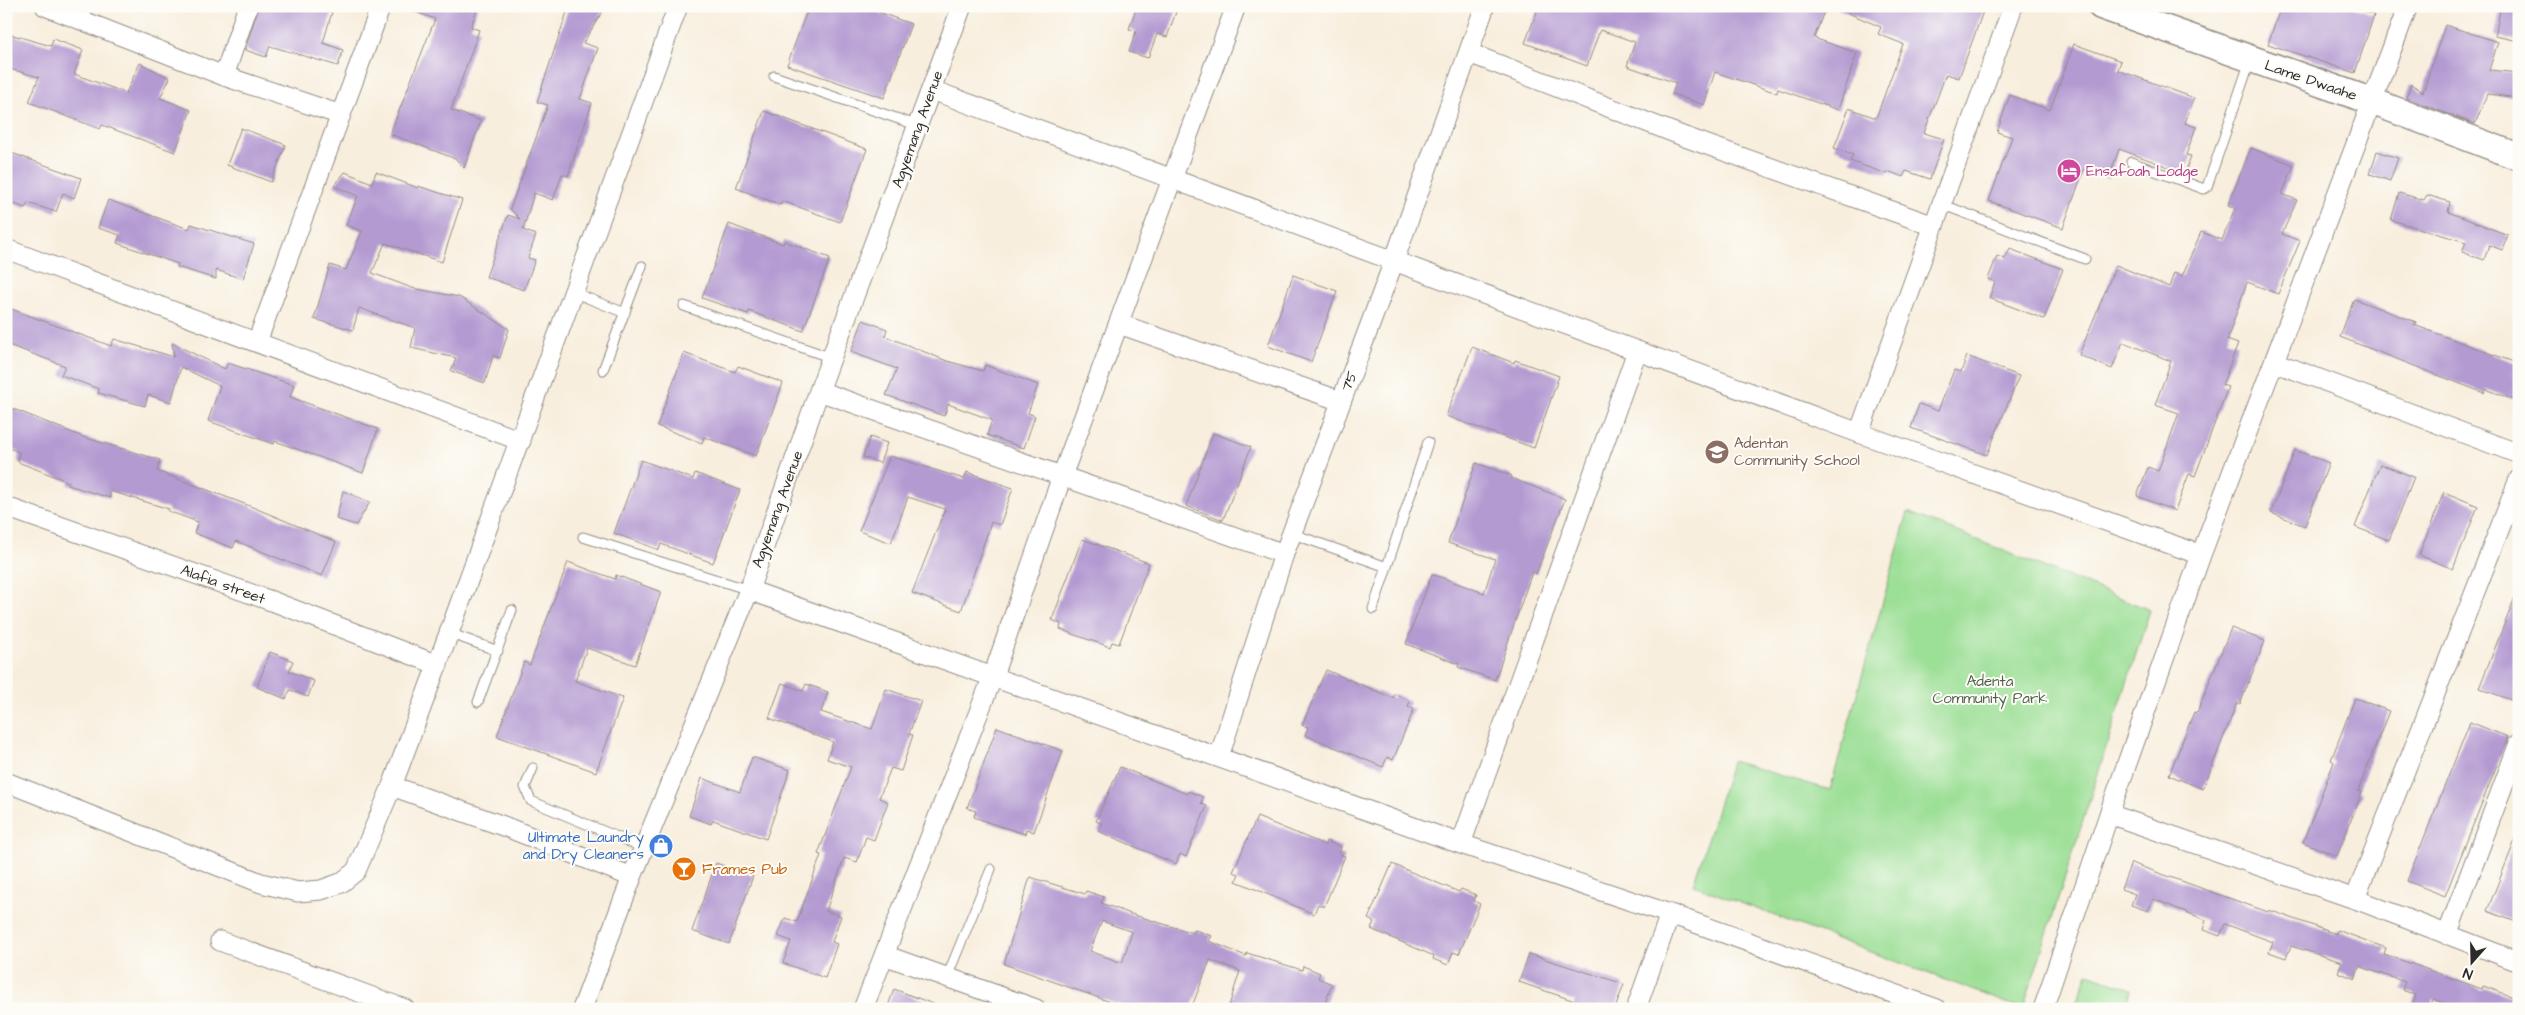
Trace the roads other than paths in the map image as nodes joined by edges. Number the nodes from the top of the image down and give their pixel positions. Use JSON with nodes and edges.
{"nodes":[{"id":1,"x":45,"y":6,"type":"edge"},
{"id":2,"x":248,"y":6,"type":"edge"},
{"id":3,"x":381,"y":6,"type":"edge"},
{"id":4,"x":678,"y":6,"type":"edge"},
{"id":5,"x":962,"y":6,"type":"edge"},
{"id":6,"x":1236,"y":6,"type":"edge"},
{"id":7,"x":1485,"y":6,"type":"edge"},
{"id":8,"x":2013,"y":6,"type":"edge"},
{"id":9,"x":2101,"y":6,"type":"edge"},
{"id":10,"x":2408,"y":6,"type":"edge"},
{"id":11,"x":1469,"y":53,"type":"junction"},
{"id":12,"x":2251,"y":59,"type":"junction"},
{"id":13,"x":224,"y":76,"type":"junction"},
{"id":14,"x":774,"y":76,"type":"dead end"},
{"id":15,"x":932,"y":90,"type":"junction"},
{"id":16,"x":2371,"y":101,"type":"junction"},
{"id":17,"x":340,"y":115,"type":"junction"},
{"id":18,"x":919,"y":126,"type":"junction"},
{"id":19,"x":2519,"y":157,"type":"edge"},
{"id":20,"x":2132,"y":162,"type":"dead end"},
{"id":21,"x":1173,"y":179,"type":"junction"},
{"id":22,"x":1941,"y":204,"type":"junction"},
{"id":23,"x":1934,"y":226,"type":"junction"},
{"id":24,"x":6,"y":249,"type":"edge"},
{"id":25,"x":2085,"y":258,"type":"dead end"},
{"id":26,"x":1394,"y":261,"type":"junction"},
{"id":27,"x":642,"y":266,"type":"dead end"},
{"id":28,"x":575,"y":293,"type":"junction"},
{"id":29,"x":684,"y":306,"type":"dead end"},
{"id":30,"x":625,"y":313,"type":"junction"},
{"id":31,"x":1118,"y":324,"type":"junction"},
{"id":32,"x":256,"y":342,"type":"junction"},
{"id":33,"x":1637,"y":351,"type":"junction"},
{"id":34,"x":832,"y":358,"type":"junction"},
{"id":35,"x":2274,"y":362,"type":"junction"},
{"id":36,"x":603,"y":370,"type":"dead end"},
{"id":37,"x":819,"y":391,"type":"junction"},
{"id":38,"x":1341,"y":401,"type":"junction"},
{"id":39,"x":1859,"y":433,"type":"junction"},
{"id":40,"x":521,"y":441,"type":"junction"},
{"id":41,"x":1428,"y":442,"type":"dead end"},
{"id":42,"x":2519,"y":454,"type":"edge"},
{"id":43,"x":1062,"y":476,"type":"junction"},
{"id":44,"x":2519,"y":479,"type":"edge"},
{"id":45,"x":6,"y":507,"type":"edge"},
{"id":46,"x":1292,"y":534,"type":"junction"},
{"id":47,"x":583,"y":537,"type":"dead end"},
{"id":48,"x":1284,"y":554,"type":"junction"},
{"id":49,"x":2201,"y":555,"type":"junction"},
{"id":50,"x":1387,"y":567,"type":"junction"},
{"id":51,"x":749,"y":590,"type":"junction"},
{"id":52,"x":1373,"y":609,"type":"dead end"},
{"id":53,"x":512,"y":610,"type":"dead end"},
{"id":54,"x":449,"y":633,"type":"junction"},
{"id":55,"x":498,"y":651,"type":"junction"},
{"id":56,"x":438,"y":665,"type":"junction"},
{"id":57,"x":993,"y":676,"type":"junction"},
{"id":58,"x":478,"y":702,"type":"dead end"},
{"id":59,"x":2519,"y":744,"type":"edge"},
{"id":60,"x":1219,"y":757,"type":"junction"},
{"id":61,"x":533,"y":768,"type":"dead end"},
{"id":62,"x":6,"y":782,"type":"edge"},
{"id":63,"x":392,"y":786,"type":"junction"},
{"id":64,"x":2109,"y":814,"type":"junction"},
{"id":65,"x":1461,"y":844,"type":"junction"},
{"id":66,"x":644,"y":848,"type":"junction"},
{"id":67,"x":991,"y":869,"type":"dead end"},
{"id":68,"x":632,"y":877,"type":"junction"},
{"id":69,"x":2355,"y":899,"type":"junction"},
{"id":70,"x":1670,"y":914,"type":"junction"},
{"id":71,"x":2447,"y":935,"type":"junction"},
{"id":72,"x":220,"y":941,"type":"dead end"},
{"id":73,"x":884,"y":954,"type":"junction"},
{"id":74,"x":2519,"y":962,"type":"edge"},
{"id":75,"x":947,"y":977,"type":"junction"},
{"id":76,"x":1004,"y":1003,"type":"edge"},
{"id":77,"x":405,"y":1009,"type":"edge"},
{"id":78,"x":582,"y":1009,"type":"edge"},
{"id":79,"x":863,"y":1009,"type":"edge"},
{"id":80,"x":1036,"y":1009,"type":"edge"},
{"id":81,"x":1636,"y":1009,"type":"edge"},
{"id":82,"x":1937,"y":1009,"type":"edge"},
{"id":83,"x":2043,"y":1009,"type":"edge"}],
"edges":[{"from":1,"to":13,"type":"street"},
{"from":2,"to":13,"type":"street"},
{"from":3,"to":17,"type":"street"},
{"from":4,"to":28,"type":"street"},
{"from":5,"to":15,"type":"street","name":"Agyemang Avenue"},
{"from":6,"to":21,"type":"street"},
{"from":7,"to":11,"type":"street","name":"75"},
{"from":8,"to":22,"type":"street"},
{"from":9,"to":12,"type":"street","name":"Lame Dwaahe"},
{"from":10,"to":16,"type":"street"},
{"from":11,"to":23,"type":"street"},
{"from":11,"to":26,"type":"street","name":"75"},
{"from":12,"to":16,"type":"street","name":"Lame Dwaahe"},
{"from":12,"to":20,"type":"lane"},
{"from":13,"to":17,"type":"street"},
{"from":14,"to":18,"type":"lane"},
{"from":15,"to":18,"type":"street","name":"Agyemang Avenue"},
{"from":15,"to":21,"type":"street"},
{"from":16,"to":19,"type":"street","name":"Lame Dwaahe"},
{"from":16,"to":35,"type":"street"},
{"from":17,"to":32,"type":"street"},
{"from":18,"to":34,"type":"street","name":"Agyemang Avenue"},
{"from":21,"to":26,"type":"street"},
{"from":21,"to":31,"type":"street"},
{"from":22,"to":23,"type":"street"},
{"from":22,"to":25,"type":"lane"},
{"from":23,"to":39,"type":"street"},
{"from":24,"to":32,"type":"street"},
{"from":26,"to":33,"type":"street"},
{"from":26,"to":38,"type":"street","name":"75"},
{"from":27,"to":30,"type":"lane"},
{"from":28,"to":30,"type":"lane"},
{"from":28,"to":40,"type":"street"},
{"from":29,"to":34,"type":"lane"},
{"from":30,"to":36,"type":"lane"},
{"from":31,"to":38,"type":"street"},
{"from":31,"to":43,"type":"street"},
{"from":32,"to":40,"type":"street"},
{"from":33,"to":39,"type":"street"},
{"from":33,"to":65,"type":"street"},
{"from":34,"to":37,"type":"street","name":"Agyemang Avenue"},
{"from":35,"to":42,"type":"street"},
{"from":35,"to":49,"type":"street"},
{"from":37,"to":43,"type":"street"},
{"from":37,"to":51,"type":"street","name":"Agyemang Avenue"},
{"from":38,"to":46,"type":"street","name":"75"},
{"from":39,"to":49,"type":"street"},
{"from":40,"to":54,"type":"street"},
{"from":41,"to":50,"type":"lane"},
{"from":43,"to":48,"type":"street"},
{"from":43,"to":57,"type":"street"},
{"from":44,"to":69,"type":"street"},
{"from":45,"to":56,"type":"street","name":"Alafia street"},
{"from":46,"to":48,"type":"street","name":"75"},
{"from":46,"to":50,"type":"lane"},
{"from":47,"to":51,"type":"lane"},
{"from":48,"to":60,"type":"street","name":"75"},
{"from":49,"to":64,"type":"street"},
{"from":50,"to":52,"type":"lane"},
{"from":51,"to":57,"type":"street"},
{"from":51,"to":66,"type":"street","name":"Agyemang Avenue"},
{"from":53,"to":55,"type":"lane"},
{"from":54,"to":55,"type":"lane"},
{"from":54,"to":56,"type":"street"},
{"from":55,"to":58,"type":"lane"},
{"from":56,"to":63,"type":"street"},
{"from":57,"to":60,"type":"street"},
{"from":57,"to":73,"type":"street"},
{"from":59,"to":71,"type":"street"},
{"from":60,"to":65,"type":"street"},
{"from":61,"to":66,"type":"lane"},
{"from":62,"to":63,"type":"street"},
{"from":63,"to":68,"type":"street"},
{"from":64,"to":69,"type":"street"},
{"from":64,"to":83,"type":"street"},
{"from":65,"to":70,"type":"street"},
{"from":66,"to":68,"type":"street","name":"Agyemang Avenue"},
{"from":67,"to":75,"type":"lane"},
{"from":68,"to":78,"type":"street","name":"Agyemang Avenue"},
{"from":69,"to":71,"type":"street"},
{"from":70,"to":81,"type":"street"},
{"from":70,"to":82,"type":"street"},
{"from":71,"to":74,"type":"street"},
{"from":72,"to":77,"type":"street"},
{"from":73,"to":75,"type":"street"},
{"from":73,"to":79,"type":"street"},
{"from":75,"to":76,"type":"street"},
{"from":76,"to":80,"type":"street"}]}
